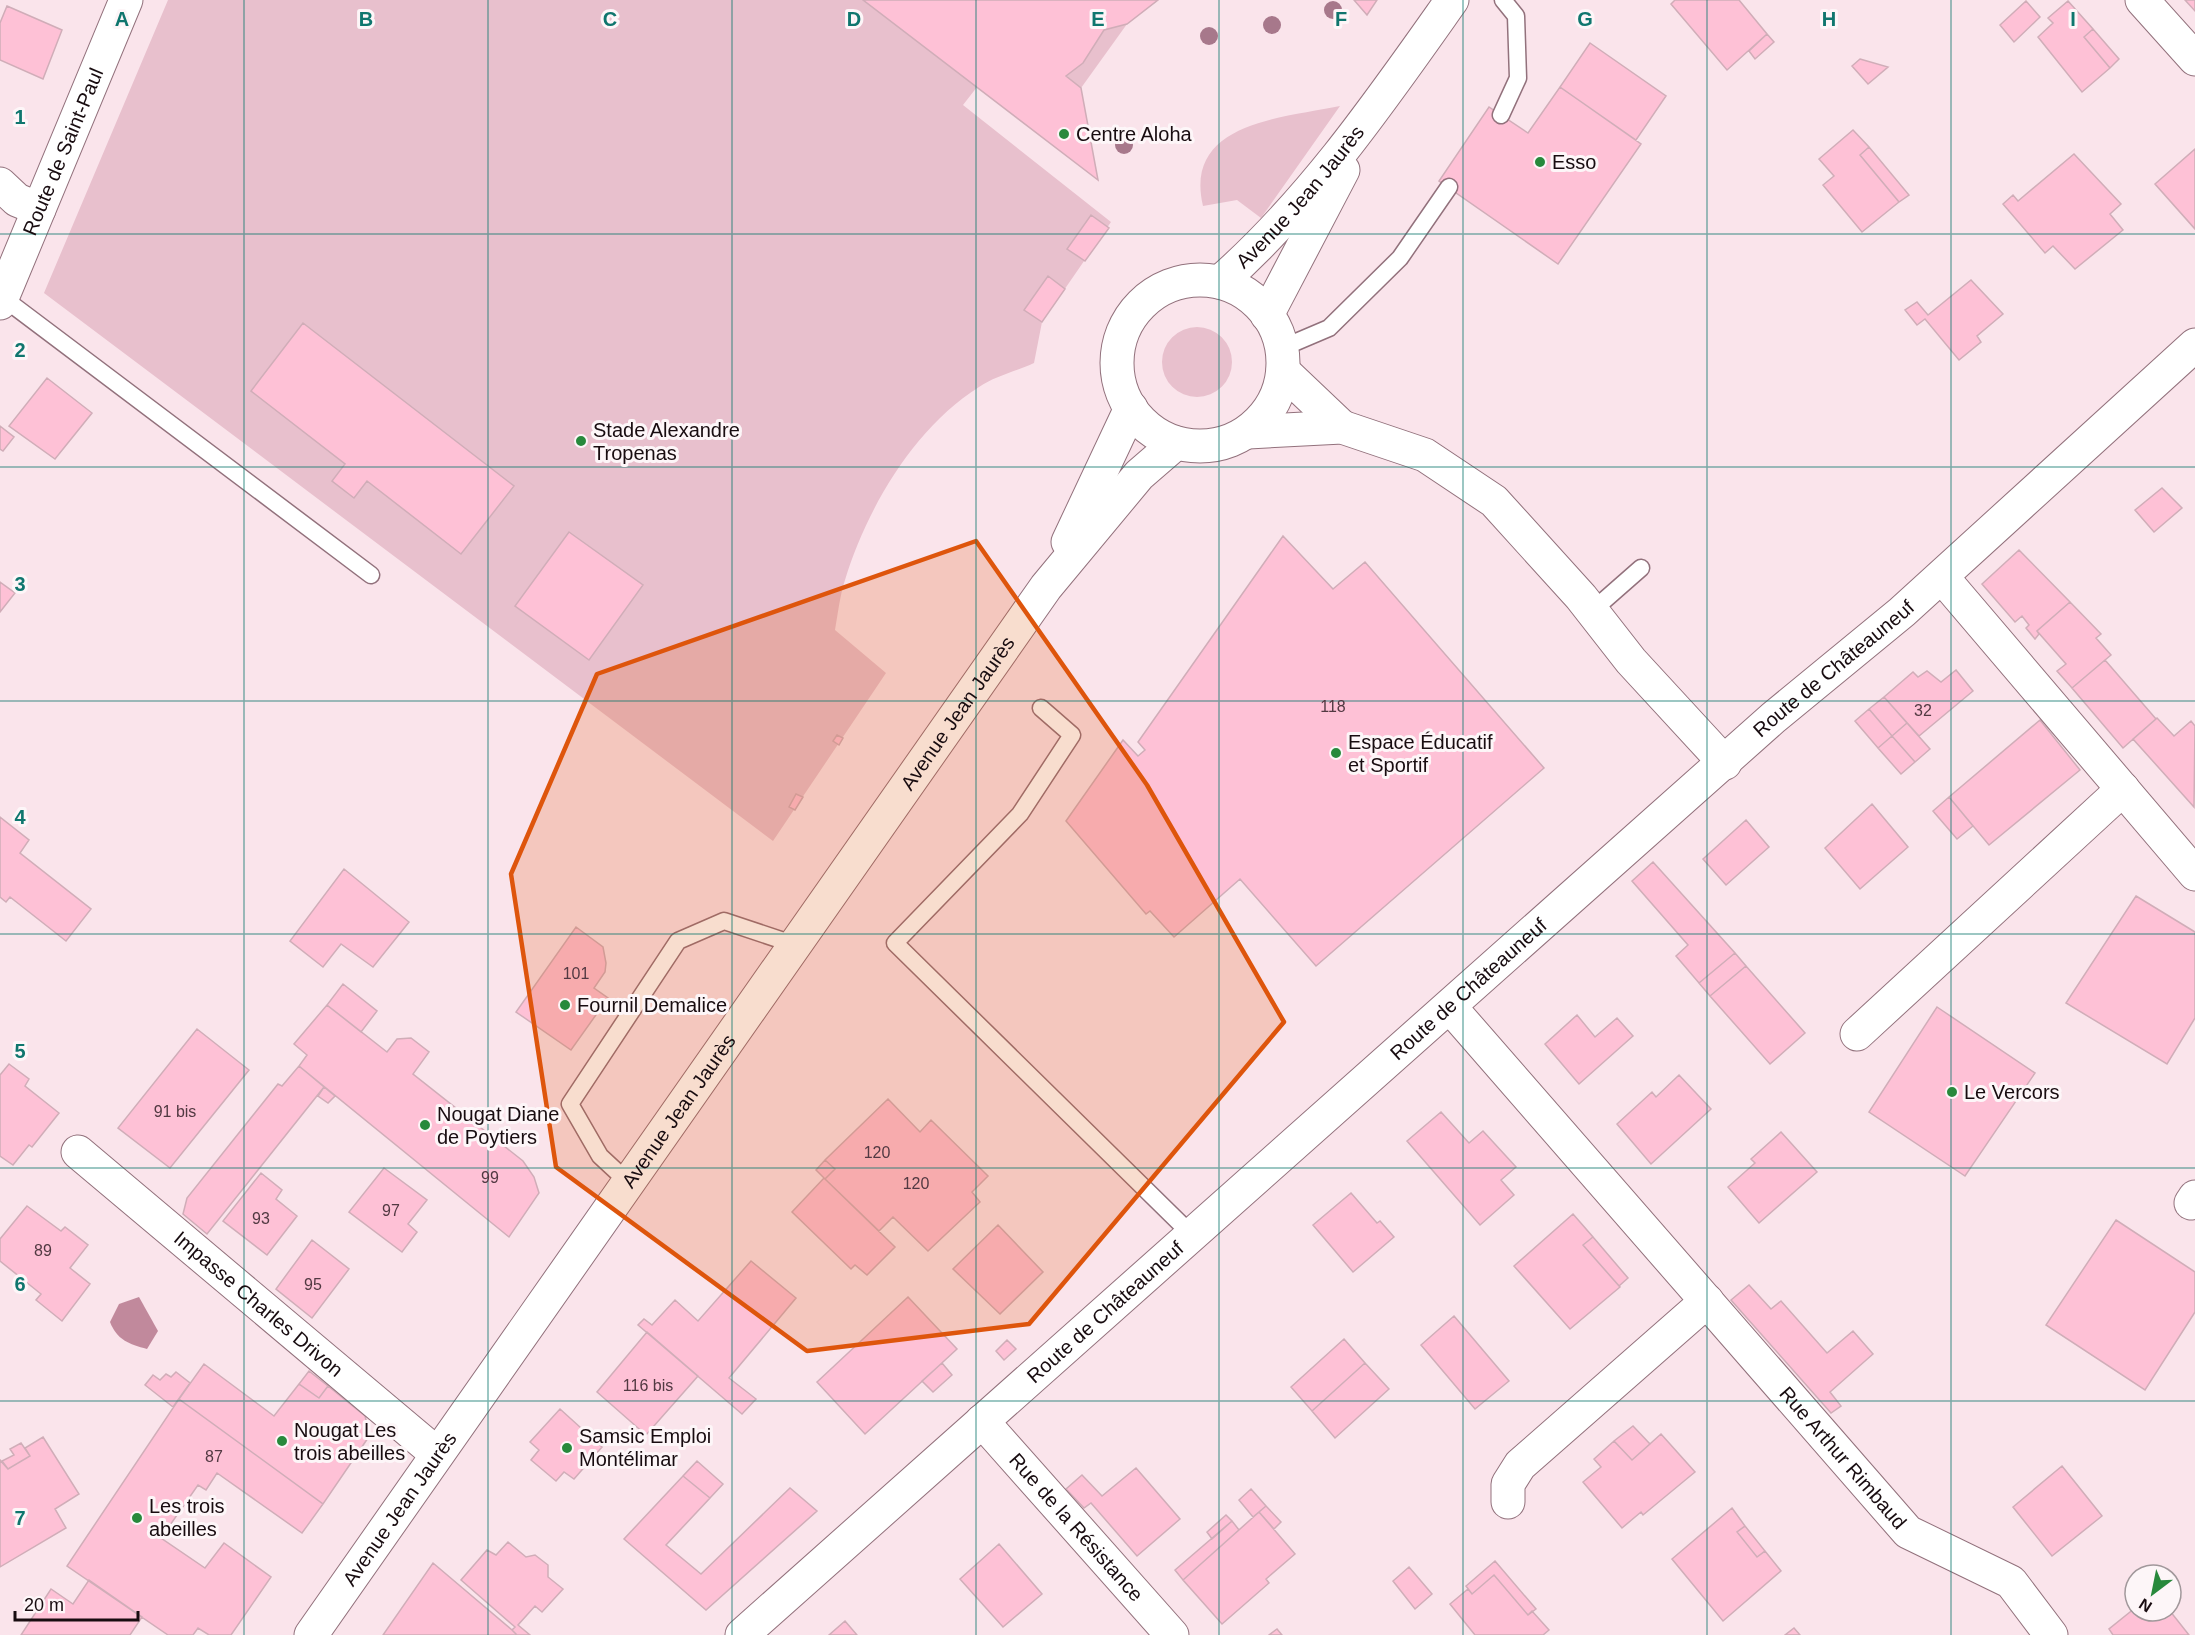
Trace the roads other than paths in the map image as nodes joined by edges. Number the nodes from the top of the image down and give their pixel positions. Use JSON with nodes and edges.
{"nodes":[{"id":1,"x":126,"y":0,"type":"edge"},
{"id":2,"x":1452,"y":0,"type":"edge"},
{"id":3,"x":1503,"y":0,"type":"edge"},
{"id":4,"x":2142,"y":0,"type":"edge"},
{"id":5,"x":2195,"y":59,"type":"edge"},
{"id":6,"x":1377,"y":108,"type":"junction"},
{"id":7,"x":1501,"y":115,"type":"dead end"},
{"id":8,"x":0,"y":185,"type":"edge"},
{"id":9,"x":1449,"y":187,"type":"dead end"},
{"id":10,"x":39,"y":209,"type":"junction"},
{"id":11,"x":1220,"y":282,"type":"junction"},
{"id":12,"x":1,"y":300,"type":"edge"},
{"id":13,"x":1267,"y":315,"type":"junction"},
{"id":14,"x":2195,"y":345,"type":"edge"},
{"id":15,"x":1283,"y":360,"type":"junction"},
{"id":16,"x":1131,"y":408,"type":"junction"},
{"id":17,"x":1342,"y":427,"type":"junction"},
{"id":18,"x":1248,"y":432,"type":"junction"},
{"id":19,"x":1176,"y":443,"type":"junction"},
{"id":20,"x":1641,"y":568,"type":"dead end"},
{"id":21,"x":371,"y":575,"type":"dead end"},
{"id":22,"x":1942,"y":577,"type":"junction"},
{"id":23,"x":1046,"y":587,"type":"junction"},
{"id":24,"x":1592,"y":611,"type":"junction"},
{"id":25,"x":1041,"y":708,"type":"dead end"},
{"id":26,"x":1725,"y":763,"type":"junction"},
{"id":27,"x":2123,"y":789,"type":"junction"},
{"id":28,"x":2195,"y":874,"type":"edge"},
{"id":29,"x":796,"y":945,"type":"junction"},
{"id":30,"x":1450,"y":1007,"type":"junction"},
{"id":31,"x":1857,"y":1034,"type":"dead end"},
{"id":32,"x":78,"y":1152,"type":"dead end"},
{"id":33,"x":628,"y":1182,"type":"junction"},
{"id":34,"x":1191,"y":1234,"type":"junction"},
{"id":35,"x":1707,"y":1301,"type":"junction"},
{"id":36,"x":982,"y":1421,"type":"junction"},
{"id":37,"x":438,"y":1454,"type":"junction"},
{"id":38,"x":1508,"y":1502,"type":"dead end"},
{"id":39,"x":311,"y":1635,"type":"edge"},
{"id":40,"x":742,"y":1635,"type":"edge"},
{"id":41,"x":1172,"y":1635,"type":"edge"},
{"id":42,"x":2051,"y":1635,"type":"edge"}],
"edges":[{"from":1,"to":10,"type":"main road","name":"Route de Saint-Paul"},
{"from":2,"to":6,"type":"main road","name":"Avenue Jean Jaurès"},
{"from":3,"to":7,"type":"lane"},
{"from":4,"to":5,"type":"main road"},
{"from":6,"to":11,"type":"main road","name":"Avenue Jean Jaurès"},
{"from":6,"to":13,"type":"main road","name":"Avenue Jean Jaurès"},
{"from":8,"to":10,"type":"main road"},
{"from":9,"to":15,"type":"lane"},
{"from":10,"to":12,"type":"main road","name":"Route de Saint-Paul"},
{"from":11,"to":13,"type":"main road"},
{"from":11,"to":16,"type":"main road"},
{"from":12,"to":21,"type":"lane"},
{"from":13,"to":15,"type":"main road"},
{"from":14,"to":22,"type":"main road","name":"Route de Châteauneuf"},
{"from":15,"to":17,"type":"main road"},
{"from":15,"to":18,"type":"main road"},
{"from":16,"to":19,"type":"main road"},
{"from":16,"to":23,"type":"main road","name":"Avenue Jean Jaurès"},
{"from":17,"to":18,"type":"main road"},
{"from":17,"to":24,"type":"main road"},
{"from":18,"to":19,"type":"main road"},
{"from":19,"to":23,"type":"main road","name":"Avenue Jean Jaurès"},
{"from":20,"to":24,"type":"lane"},
{"from":22,"to":26,"type":"main road","name":"Route de Châteauneuf"},
{"from":22,"to":27,"type":"main road"},
{"from":23,"to":29,"type":"main road","name":"Avenue Jean Jaurès"},
{"from":24,"to":26,"type":"main road"},
{"from":25,"to":34,"type":"lane"},
{"from":26,"to":30,"type":"main road","name":"Route de Châteauneuf"},
{"from":27,"to":28,"type":"main road"},
{"from":27,"to":31,"type":"main road"},
{"from":29,"to":33,"type":"main road","name":"Avenue Jean Jaurès"},
{"from":29,"to":33,"type":"lane"},
{"from":30,"to":34,"type":"main road","name":"Route de Châteauneuf"},
{"from":30,"to":35,"type":"main road","name":"Rue Arthur Rimbaud"},
{"from":32,"to":37,"type":"main road","name":"Impasse Charles Drivon"},
{"from":33,"to":37,"type":"main road","name":"Avenue Jean Jaurès"},
{"from":34,"to":36,"type":"main road","name":"Route de Châteauneuf"},
{"from":35,"to":38,"type":"main road"},
{"from":35,"to":42,"type":"main road","name":"Rue Arthur Rimbaud"},
{"from":36,"to":40,"type":"main road","name":"Route de Châteauneuf"},
{"from":36,"to":41,"type":"main road","name":"Rue de la Résistance"},
{"from":37,"to":39,"type":"main road","name":"Avenue Jean Jaurès"}]}
